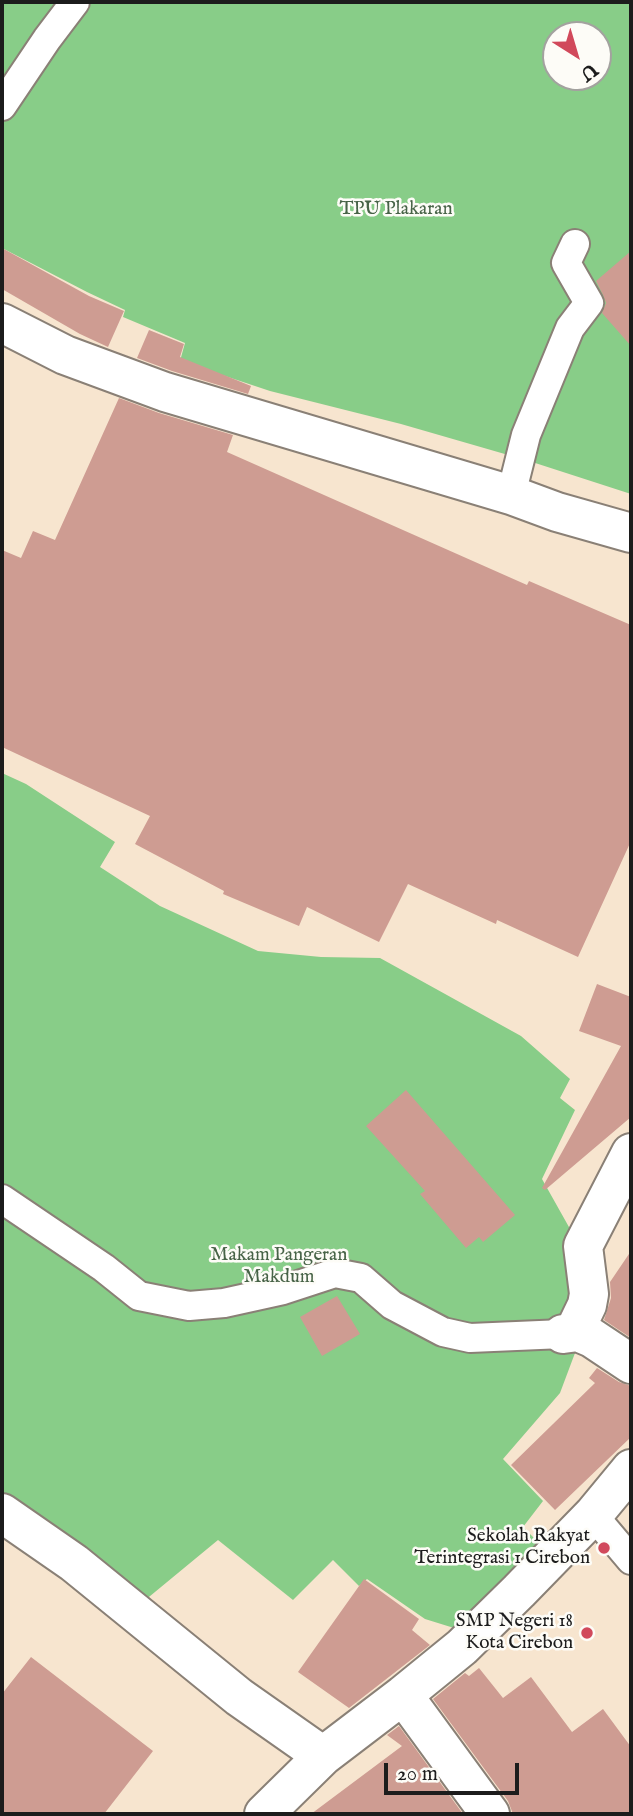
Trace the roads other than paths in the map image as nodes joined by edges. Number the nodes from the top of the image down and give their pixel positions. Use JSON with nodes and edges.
{"nodes":[{"id":1,"x":75,"y":2,"type":"edge"},
{"id":2,"x":2,"y":106,"type":"edge"},
{"id":3,"x":575,"y":244,"type":"dead end"},
{"id":4,"x":2,"y":323,"type":"edge"},
{"id":5,"x":511,"y":495,"type":"junction"},
{"id":6,"x":631,"y":533,"type":"edge"},
{"id":7,"x":631,"y":1153,"type":"edge"},
{"id":8,"x":2,"y":1199,"type":"edge"},
{"id":9,"x":568,"y":1333,"type":"junction"},
{"id":10,"x":631,"y":1364,"type":"edge"},
{"id":11,"x":631,"y":1469,"type":"edge"},
{"id":12,"x":2,"y":1513,"type":"edge"},
{"id":13,"x":593,"y":1515,"type":"junction"},
{"id":14,"x":631,"y":1560,"type":"edge"},
{"id":15,"x":403,"y":1695,"type":"junction"},
{"id":16,"x":323,"y":1756,"type":"junction"},
{"id":17,"x":264,"y":1814,"type":"edge"},
{"id":18,"x":490,"y":1814,"type":"edge"}],
"edges":[{"from":1,"to":2,"type":"lane"},
{"from":3,"to":5,"type":"lane"},
{"from":4,"to":5,"type":"street"},
{"from":5,"to":6,"type":"street"},
{"from":7,"to":9,"type":"street"},
{"from":8,"to":9,"type":"lane"},
{"from":9,"to":10,"type":"street"},
{"from":11,"to":13,"type":"street"},
{"from":12,"to":16,"type":"street"},
{"from":13,"to":14,"type":"lane"},
{"from":13,"to":15,"type":"street"},
{"from":15,"to":16,"type":"street"},
{"from":15,"to":18,"type":"street"},
{"from":16,"to":17,"type":"street"}]}
